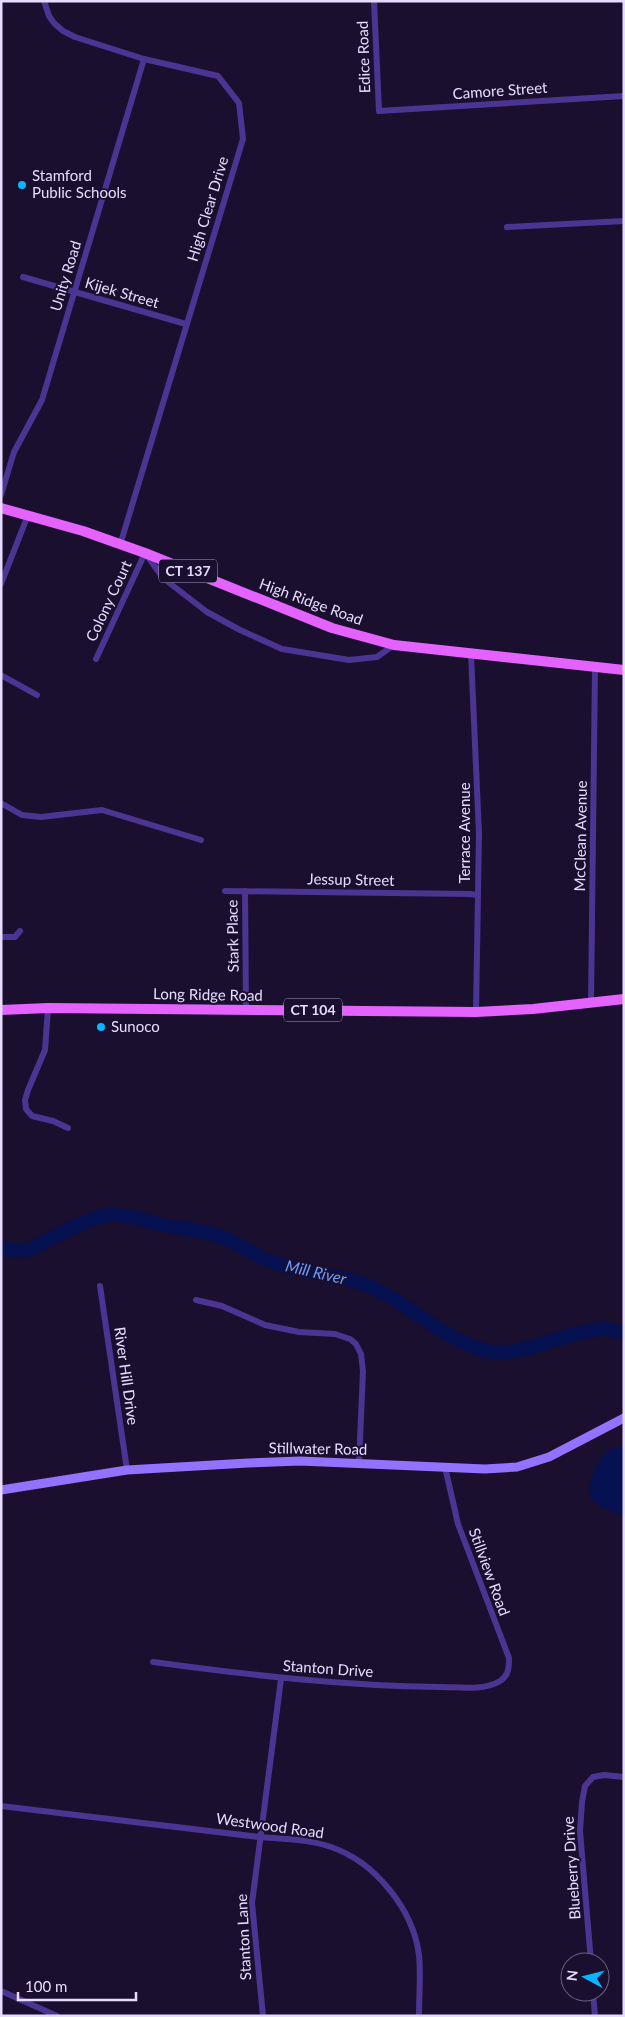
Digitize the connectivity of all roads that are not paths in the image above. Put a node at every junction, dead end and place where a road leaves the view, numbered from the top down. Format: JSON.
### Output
{"nodes":[{"id":1,"x":44,"y":1,"type":"edge"},
{"id":2,"x":374,"y":1,"type":"edge"},
{"id":3,"x":144,"y":59,"type":"junction"},
{"id":4,"x":624,"y":96,"type":"edge"},
{"id":5,"x":378,"y":111,"type":"joint"},
{"id":6,"x":624,"y":221,"type":"edge"},
{"id":7,"x":507,"y":227,"type":"dead end"},
{"id":8,"x":23,"y":277,"type":"dead end"},
{"id":9,"x":74,"y":293,"type":"junction"},
{"id":10,"x":186,"y":324,"type":"junction"},
{"id":11,"x":1,"y":495,"type":"edge"},
{"id":12,"x":1,"y":508,"type":"edge"},
{"id":13,"x":28,"y":515,"type":"junction"},
{"id":14,"x":120,"y":545,"type":"junction"},
{"id":15,"x":145,"y":553,"type":"junction"},
{"id":16,"x":1,"y":584,"type":"edge"},
{"id":17,"x":394,"y":645,"type":"junction"},
{"id":18,"x":471,"y":654,"type":"junction"},
{"id":19,"x":96,"y":658,"type":"dead end"},
{"id":20,"x":596,"y":668,"type":"junction"},
{"id":21,"x":624,"y":670,"type":"edge"},
{"id":22,"x":1,"y":675,"type":"edge"},
{"id":23,"x":38,"y":695,"type":"dead end"},
{"id":24,"x":1,"y":803,"type":"edge"},
{"id":25,"x":202,"y":840,"type":"dead end"},
{"id":26,"x":245,"y":891,"type":"junction"},
{"id":27,"x":225,"y":892,"type":"dead end"},
{"id":28,"x":478,"y":895,"type":"junction"},
{"id":29,"x":20,"y":930,"type":"dead end"},
{"id":30,"x":1,"y":937,"type":"edge"},
{"id":31,"x":624,"y":998,"type":"edge"},
{"id":32,"x":591,"y":1003,"type":"junction"},
{"id":33,"x":48,"y":1008,"type":"junction"},
{"id":34,"x":1,"y":1010,"type":"edge"},
{"id":35,"x":246,"y":1010,"type":"junction"},
{"id":36,"x":476,"y":1012,"type":"junction"},
{"id":37,"x":68,"y":1128,"type":"dead end"},
{"id":38,"x":100,"y":1286,"type":"dead end"},
{"id":39,"x":196,"y":1300,"type":"dead end"},
{"id":40,"x":624,"y":1418,"type":"edge"},
{"id":41,"x":359,"y":1463,"type":"junction"},
{"id":42,"x":445,"y":1467,"type":"junction"},
{"id":43,"x":127,"y":1470,"type":"junction"},
{"id":44,"x":1,"y":1490,"type":"edge"},
{"id":45,"x":153,"y":1662,"type":"dead end"},
{"id":46,"x":282,"y":1679,"type":"junction"},
{"id":47,"x":500,"y":1681,"type":"joint"},
{"id":48,"x":624,"y":1776,"type":"edge"},
{"id":49,"x":1,"y":1806,"type":"edge"},
{"id":50,"x":259,"y":1837,"type":"junction"},
{"id":51,"x":590,"y":1952,"type":"edge"},
{"id":52,"x":1,"y":1991,"type":"edge"},
{"id":53,"x":594,"y":2002,"type":"edge"},
{"id":54,"x":57,"y":2016,"type":"edge"},
{"id":55,"x":263,"y":2016,"type":"edge"},
{"id":56,"x":419,"y":2016,"type":"edge"},
{"id":57,"x":595,"y":2016,"type":"edge"}],
"edges":[{"from":1,"to":3,"type":"street","name":"High Clear Drive"},
{"from":2,"to":5,"type":"street","name":"Edice Road"},
{"from":3,"to":9,"type":"street","name":"Unity Road"},
{"from":3,"to":10,"type":"street","name":"High Clear Drive"},
{"from":4,"to":5,"type":"street","name":"Camore Street"},
{"from":6,"to":7,"type":"street"},
{"from":8,"to":9,"type":"street","name":"Kijek Street"},
{"from":9,"to":10,"type":"street","name":"Kijek Street"},
{"from":9,"to":11,"type":"street","name":"Unity Road"},
{"from":10,"to":14,"type":"street","name":"High Clear Drive"},
{"from":12,"to":13,"type":"main road","name":"High Ridge Road","number":"CT 137"},
{"from":13,"to":14,"type":"main road","name":"High Ridge Road","number":"CT 137"},
{"from":13,"to":16,"type":"street"},
{"from":14,"to":15,"type":"main road","name":"High Ridge Road","number":"CT 137"},
{"from":15,"to":17,"type":"main road","name":"High Ridge Road","number":"CT 137"},
{"from":15,"to":17,"type":"street"},
{"from":15,"to":19,"type":"street","name":"Colony Court"},
{"from":17,"to":18,"type":"main road","name":"High Ridge Road","number":"CT 137"},
{"from":18,"to":20,"type":"main road","name":"High Ridge Road","number":"CT 137"},
{"from":18,"to":28,"type":"street","name":"Terrace Avenue"},
{"from":20,"to":21,"type":"main road","name":"High Ridge Road","number":"CT 137"},
{"from":20,"to":32,"type":"street","name":"McClean Avenue"},
{"from":22,"to":23,"type":"street"},
{"from":24,"to":25,"type":"street"},
{"from":26,"to":27,"type":"street","name":"Jessup Street"},
{"from":26,"to":28,"type":"street","name":"Jessup Street"},
{"from":26,"to":35,"type":"street","name":"Stark Place"},
{"from":28,"to":36,"type":"street","name":"Terrace Avenue"},
{"from":29,"to":30,"type":"street"},
{"from":31,"to":32,"type":"main road","name":"Long Ridge Road","number":"CT 104"},
{"from":32,"to":36,"type":"main road","name":"Long Ridge Road","number":"CT 104"},
{"from":33,"to":34,"type":"main road","name":"Long Ridge Road","number":"CT 104"},
{"from":33,"to":35,"type":"main road","name":"Long Ridge Road","number":"CT 104"},
{"from":33,"to":37,"type":"street"},
{"from":35,"to":36,"type":"main road","name":"Long Ridge Road","number":"CT 104"},
{"from":38,"to":43,"type":"street","name":"River Hill Drive"},
{"from":39,"to":41,"type":"street"},
{"from":40,"to":42,"type":"main road","name":"Stillwater Road"},
{"from":41,"to":42,"type":"main road","name":"Stillwater Road"},
{"from":41,"to":43,"type":"main road","name":"Stillwater Road"},
{"from":42,"to":47,"type":"street","name":"Stillview Road"},
{"from":43,"to":44,"type":"main road","name":"Stillwater Road"},
{"from":45,"to":46,"type":"street","name":"Stanton Drive"},
{"from":46,"to":47,"type":"street","name":"Stanton Drive"},
{"from":46,"to":50,"type":"street","name":"Stanton Lane"},
{"from":48,"to":51,"type":"street","name":"Blueberry Drive"},
{"from":49,"to":50,"type":"street","name":"Westwood Road"},
{"from":50,"to":55,"type":"street","name":"Stanton Lane"},
{"from":50,"to":56,"type":"street","name":"Westwood Road"},
{"from":52,"to":54,"type":"street"},
{"from":53,"to":57,"type":"street"}]}
